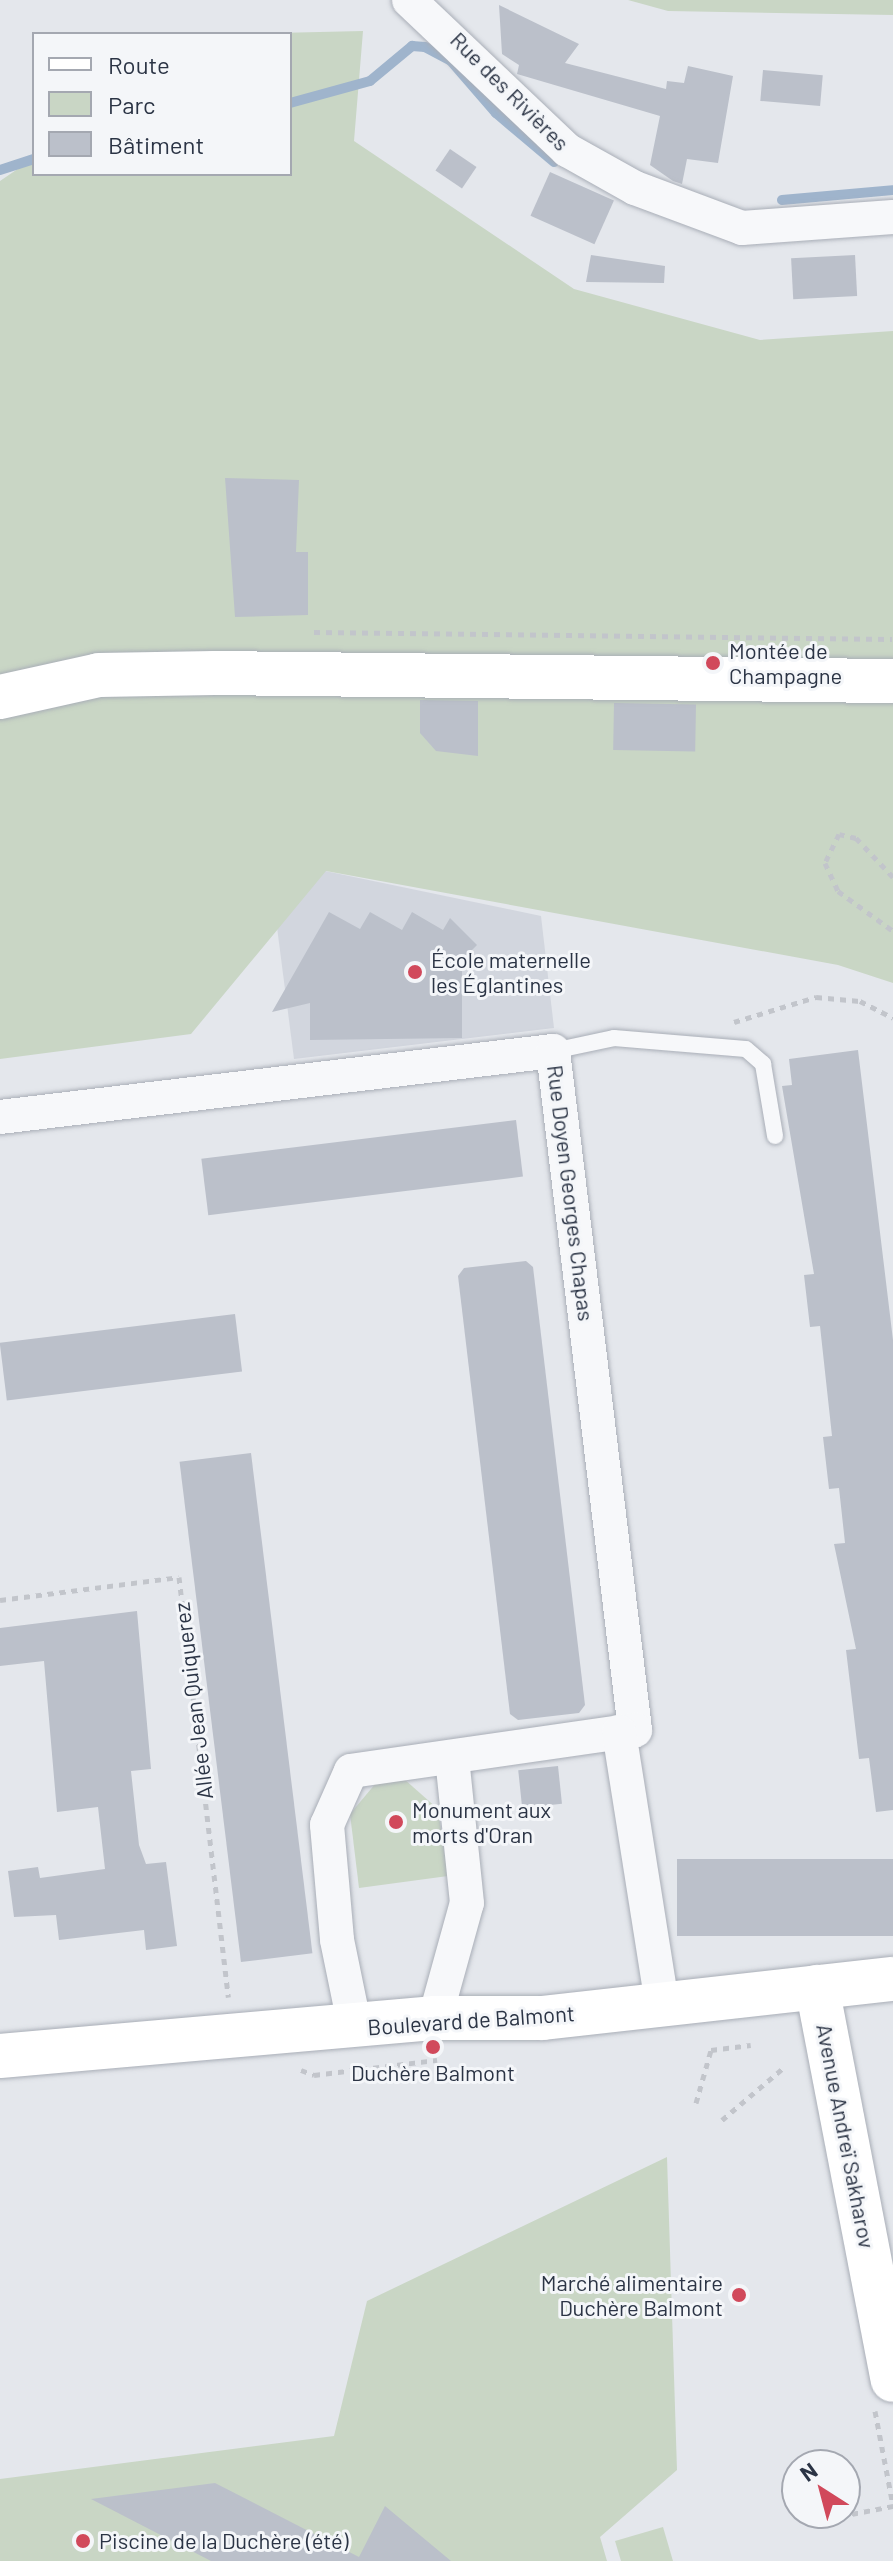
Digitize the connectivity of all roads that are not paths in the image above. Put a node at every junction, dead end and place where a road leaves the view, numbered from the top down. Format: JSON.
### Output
{"nodes":[{"id":1,"x":409,"y":0,"type":"edge"},
{"id":2,"x":893,"y":217,"type":"edge"},
{"id":3,"x":893,"y":681,"type":"edge"},
{"id":4,"x":0,"y":697,"type":"edge"},
{"id":5,"x":553,"y":1051,"type":"junction"},
{"id":6,"x":0,"y":1117,"type":"edge"},
{"id":7,"x":775,"y":1136,"type":"dead end"},
{"id":8,"x":619,"y":1732,"type":"junction"},
{"id":9,"x":452,"y":1758,"type":"junction"},
{"id":10,"x":893,"y":1979,"type":"edge"},
{"id":11,"x":817,"y":1987,"type":"junction"},
{"id":12,"x":662,"y":2003,"type":"junction"},
{"id":13,"x":435,"y":2018,"type":"junction"},
{"id":14,"x":355,"y":2028,"type":"junction"},
{"id":15,"x":0,"y":2056,"type":"edge"},
{"id":16,"x":889,"y":2335,"type":"edge"},
{"id":17,"x":893,"y":2380,"type":"edge"}],
"edges":[{"from":1,"to":2,"type":"street","name":"Rue des Rivières"},
{"from":3,"to":4,"type":"street"},
{"from":5,"to":6,"type":"street","name":"Rue Doyen Georges Chapas"},
{"from":5,"to":7,"type":"lane"},
{"from":5,"to":8,"type":"street","name":"Rue Doyen Georges Chapas"},
{"from":8,"to":9,"type":"street"},
{"from":8,"to":12,"type":"street"},
{"from":9,"to":13,"type":"street"},
{"from":9,"to":14,"type":"street"},
{"from":10,"to":11,"type":"street","name":"Boulevard de Balmont"},
{"from":11,"to":12,"type":"street","name":"Boulevard de Balmont"},
{"from":11,"to":16,"type":"street","name":"Avenue Andreï Sakharov"},
{"from":12,"to":13,"type":"street","name":"Boulevard de Balmont"},
{"from":13,"to":14,"type":"street","name":"Boulevard de Balmont"},
{"from":14,"to":15,"type":"street","name":"Boulevard de Balmont"},
{"from":16,"to":17,"type":"street","name":"Avenue Andreï Sakharov"}]}
